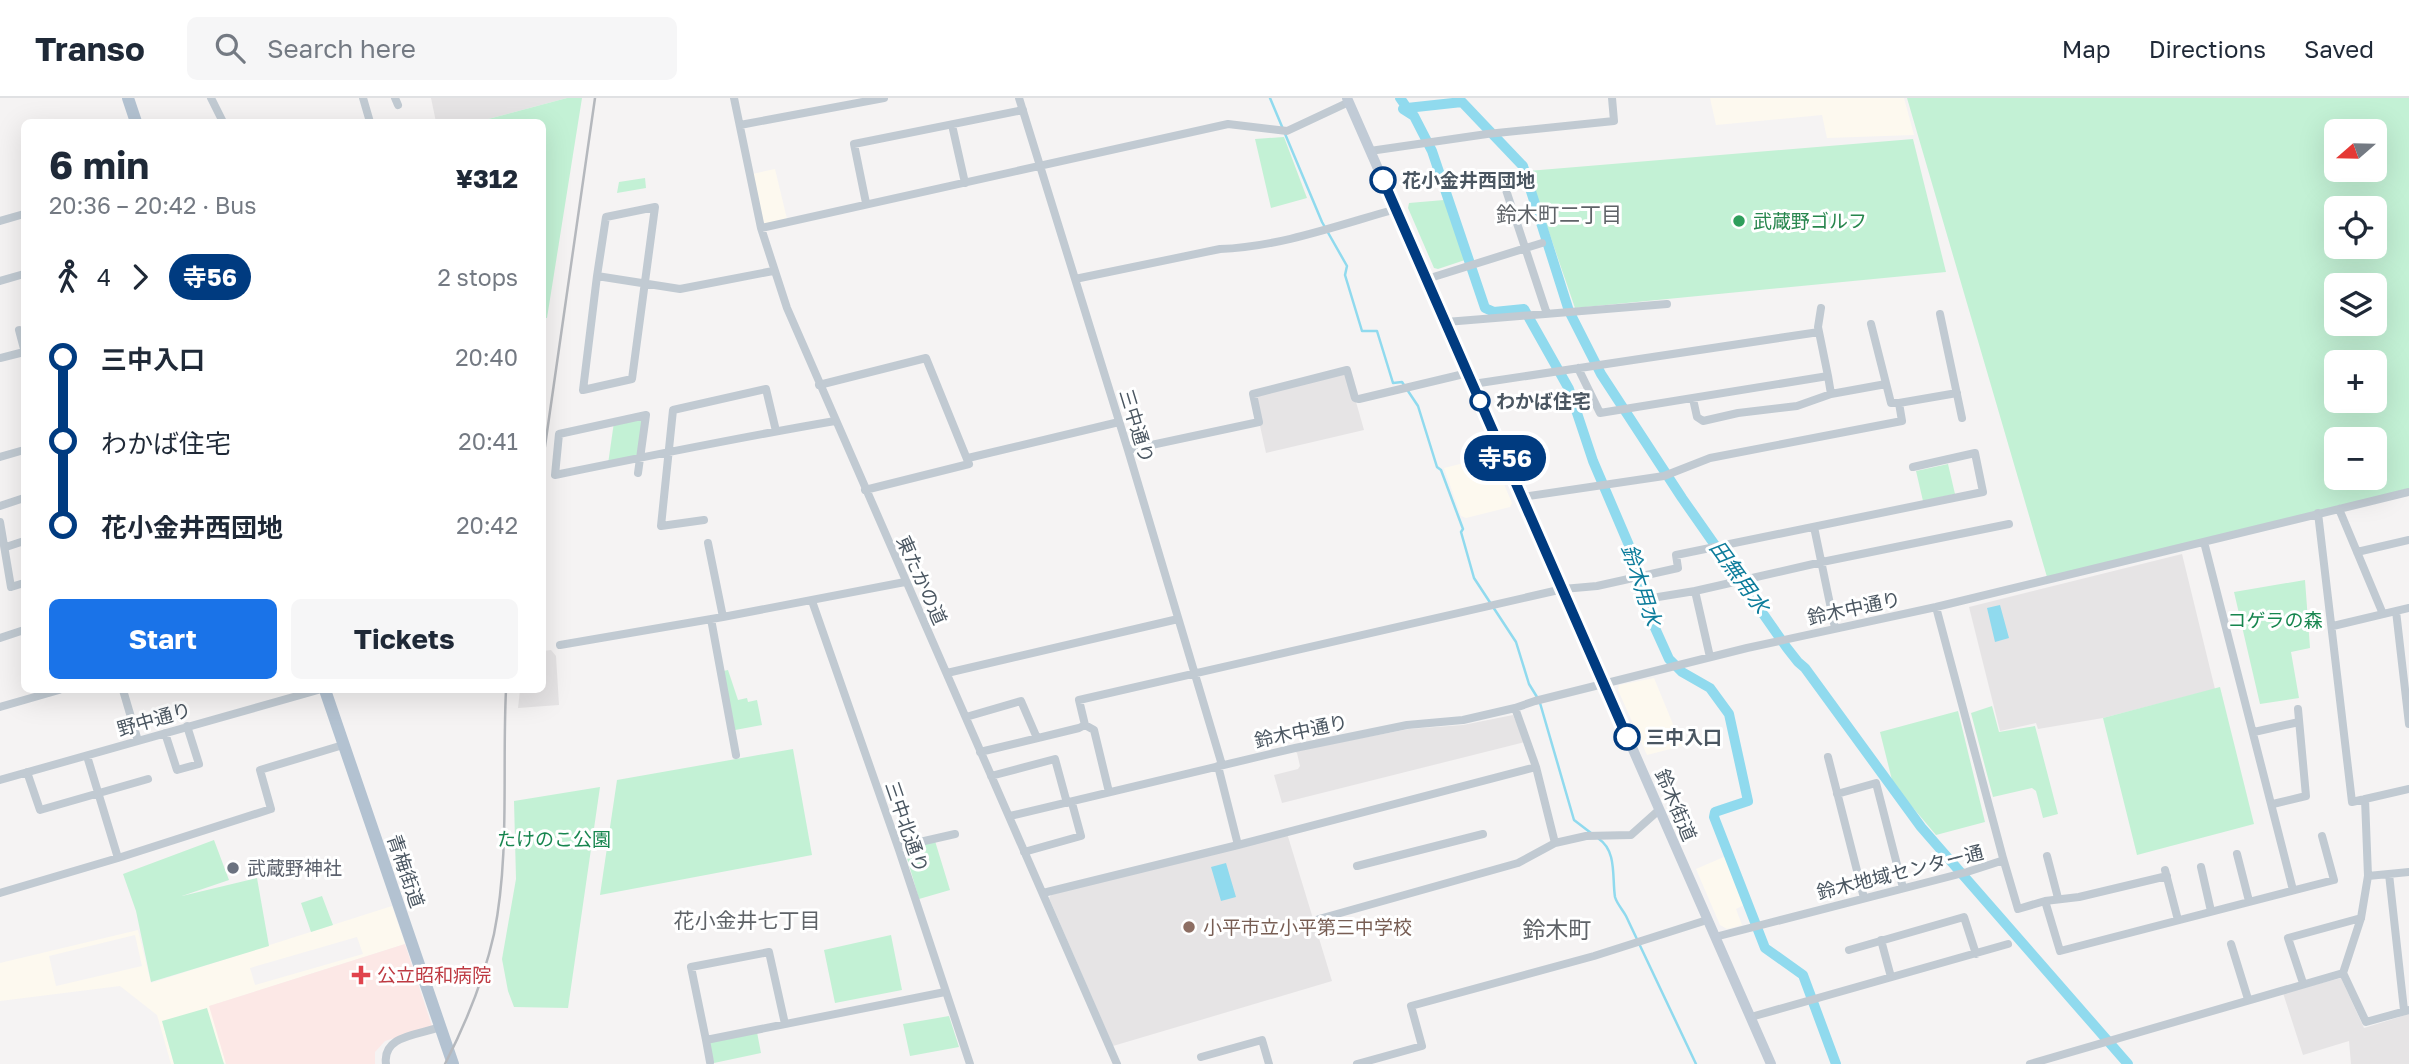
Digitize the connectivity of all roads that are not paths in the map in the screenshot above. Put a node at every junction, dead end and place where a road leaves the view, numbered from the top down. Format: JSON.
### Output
{"nodes":[{"id":1,"x":128,"y":98,"type":"edge"},
{"id":2,"x":211,"y":98,"type":"edge"},
{"id":3,"x":363,"y":98,"type":"edge"},
{"id":4,"x":734,"y":98,"type":"edge"},
{"id":5,"x":884,"y":98,"type":"edge"},
{"id":6,"x":1019,"y":98,"type":"edge"},
{"id":7,"x":1612,"y":98,"type":"edge"},
{"id":8,"x":1348,"y":100,"type":"edge"},
{"id":9,"x":1023,"y":110,"type":"junction"},
{"id":10,"x":135,"y":119,"type":"edge"},
{"id":11,"x":222,"y":119,"type":"edge"},
{"id":12,"x":369,"y":119,"type":"edge"},
{"id":13,"x":740,"y":125,"type":"junction"},
{"id":14,"x":952,"y":125,"type":"junction"},
{"id":15,"x":1370,"y":150,"type":"junction"},
{"id":16,"x":1040,"y":166,"type":"junction"},
{"id":17,"x":965,"y":183,"type":"junction"},
{"id":18,"x":1506,"y":190,"type":"dead end"},
{"id":19,"x":866,"y":203,"type":"junction"},
{"id":20,"x":1396,"y":209,"type":"junction"},
{"id":21,"x":21,"y":215,"type":"edge"},
{"id":22,"x":0,"y":221,"type":"edge"},
{"id":23,"x":761,"y":228,"type":"junction"},
{"id":24,"x":1542,"y":243,"type":"dead end"},
{"id":25,"x":1526,"y":248,"type":"junction"},
{"id":26,"x":773,"y":271,"type":"junction"},
{"id":27,"x":21,"y":275,"type":"edge"},
{"id":28,"x":597,"y":276,"type":"junction"},
{"id":29,"x":1075,"y":279,"type":"junction"},
{"id":30,"x":1427,"y":279,"type":"junction"},
{"id":31,"x":0,"y":281,"type":"edge"},
{"id":32,"x":647,"y":283,"type":"junction"},
{"id":33,"x":1667,"y":304,"type":"dead end"},
{"id":34,"x":1821,"y":308,"type":"dead end"},
{"id":35,"x":1547,"y":314,"type":"junction"},
{"id":36,"x":1940,"y":314,"type":"dead end"},
{"id":37,"x":1446,"y":322,"type":"junction"},
{"id":38,"x":1871,"y":324,"type":"dead end"},
{"id":39,"x":19,"y":330,"type":"dead end"},
{"id":40,"x":1819,"y":332,"type":"junction"},
{"id":41,"x":21,"y":338,"type":"edge"},
{"id":42,"x":21,"y":352,"type":"edge"},
{"id":43,"x":0,"y":358,"type":"edge"},
{"id":44,"x":1578,"y":368,"type":"junction"},
{"id":45,"x":1828,"y":376,"type":"junction"},
{"id":46,"x":1470,"y":379,"type":"junction"},
{"id":47,"x":1886,"y":384,"type":"junction"},
{"id":48,"x":819,"y":385,"type":"junction"},
{"id":49,"x":1956,"y":393,"type":"junction"},
{"id":50,"x":1831,"y":394,"type":"junction"},
{"id":51,"x":1693,"y":400,"type":"junction"},
{"id":52,"x":1899,"y":403,"type":"junction"},
{"id":53,"x":1962,"y":418,"type":"dead end"},
{"id":54,"x":835,"y":421,"type":"junction"},
{"id":55,"x":1119,"y":422,"type":"junction"},
{"id":56,"x":776,"y":431,"type":"junction"},
{"id":57,"x":1129,"y":450,"type":"junction"},
{"id":58,"x":21,"y":451,"type":"edge"},
{"id":59,"x":670,"y":452,"type":"junction"},
{"id":60,"x":0,"y":457,"type":"edge"},
{"id":61,"x":640,"y":458,"type":"junction"},
{"id":62,"x":968,"y":458,"type":"junction"},
{"id":63,"x":1913,"y":467,"type":"dead end"},
{"id":64,"x":638,"y":473,"type":"dead end"},
{"id":65,"x":865,"y":490,"type":"junction"},
{"id":66,"x":2409,"y":492,"type":"edge"},
{"id":67,"x":1522,"y":497,"type":"junction"},
{"id":68,"x":21,"y":499,"type":"edge"},
{"id":69,"x":0,"y":506,"type":"edge"},
{"id":70,"x":2339,"y":509,"type":"junction"},
{"id":71,"x":2318,"y":513,"type":"junction"},
{"id":72,"x":704,"y":520,"type":"dead end"},
{"id":73,"x":0,"y":522,"type":"edge"},
{"id":74,"x":2009,"y":524,"type":"dead end"},
{"id":75,"x":1814,"y":527,"type":"junction"},
{"id":76,"x":2409,"y":540,"type":"edge"},
{"id":77,"x":21,"y":542,"type":"edge"},
{"id":78,"x":2204,"y":542,"type":"junction"},
{"id":79,"x":708,"y":543,"type":"dead end"},
{"id":80,"x":6,"y":547,"type":"junction"},
{"id":81,"x":2357,"y":552,"type":"junction"},
{"id":82,"x":1822,"y":562,"type":"junction"},
{"id":83,"x":905,"y":582,"type":"junction"},
{"id":84,"x":21,"y":584,"type":"edge"},
{"id":85,"x":1563,"y":589,"type":"junction"},
{"id":86,"x":1695,"y":591,"type":"junction"},
{"id":87,"x":1658,"y":597,"type":"dead end"},
{"id":88,"x":812,"y":601,"type":"junction"},
{"id":89,"x":1936,"y":607,"type":"junction"},
{"id":90,"x":2409,"y":608,"type":"edge"},
{"id":91,"x":2396,"y":611,"type":"junction"},
{"id":92,"x":2383,"y":614,"type":"junction"},
{"id":93,"x":723,"y":617,"type":"junction"},
{"id":94,"x":711,"y":619,"type":"junction"},
{"id":95,"x":1178,"y":619,"type":"junction"},
{"id":96,"x":2333,"y":626,"type":"junction"},
{"id":97,"x":1835,"y":628,"type":"junction"},
{"id":98,"x":21,"y":632,"type":"edge"},
{"id":99,"x":0,"y":638,"type":"edge"},
{"id":100,"x":560,"y":645,"type":"dead end"},
{"id":101,"x":1710,"y":657,"type":"junction"},
{"id":102,"x":947,"y":673,"type":"junction"},
{"id":103,"x":1195,"y":674,"type":"junction"},
{"id":104,"x":1604,"y":683,"type":"junction"},
{"id":105,"x":34,"y":693,"type":"edge"},
{"id":106,"x":124,"y":693,"type":"edge"},
{"id":107,"x":307,"y":693,"type":"edge"},
{"id":108,"x":326,"y":693,"type":"edge"},
{"id":109,"x":0,"y":706,"type":"edge"},
{"id":110,"x":1515,"y":708,"type":"junction"},
{"id":111,"x":2298,"y":709,"type":"dead end"},
{"id":112,"x":966,"y":717,"type":"junction"},
{"id":113,"x":2299,"y":722,"type":"junction"},
{"id":114,"x":2409,"y":724,"type":"edge"},
{"id":115,"x":1085,"y":725,"type":"junction"},
{"id":116,"x":187,"y":726,"type":"junction"},
{"id":117,"x":2254,"y":732,"type":"junction"},
{"id":118,"x":165,"y":733,"type":"junction"},
{"id":119,"x":1037,"y":738,"type":"junction"},
{"id":120,"x":138,"y":741,"type":"junction"},
{"id":121,"x":344,"y":745,"type":"junction"},
{"id":122,"x":980,"y":752,"type":"junction"},
{"id":123,"x":736,"y":755,"type":"dead end"},
{"id":124,"x":87,"y":756,"type":"junction"},
{"id":125,"x":1828,"y":757,"type":"dead end"},
{"id":126,"x":1220,"y":765,"type":"junction"},
{"id":127,"x":1536,"y":767,"type":"junction"},
{"id":128,"x":27,"y":772,"type":"junction"},
{"id":129,"x":991,"y":776,"type":"junction"},
{"id":130,"x":148,"y":779,"type":"dead end"},
{"id":131,"x":0,"y":780,"type":"edge"},
{"id":132,"x":2409,"y":789,"type":"edge"},
{"id":133,"x":1109,"y":792,"type":"junction"},
{"id":134,"x":98,"y":794,"type":"junction"},
{"id":135,"x":1837,"y":794,"type":"junction"},
{"id":136,"x":2365,"y":799,"type":"junction"},
{"id":137,"x":1069,"y":803,"type":"junction"},
{"id":138,"x":2273,"y":804,"type":"junction"},
{"id":139,"x":1660,"y":810,"type":"junction"},
{"id":140,"x":1010,"y":816,"type":"junction"},
{"id":141,"x":955,"y":834,"type":"dead end"},
{"id":142,"x":1483,"y":834,"type":"dead end"},
{"id":143,"x":2322,"y":836,"type":"dead end"},
{"id":144,"x":1555,"y":843,"type":"junction"},
{"id":145,"x":1238,"y":845,"type":"junction"},
{"id":146,"x":898,"y":847,"type":"junction"},
{"id":147,"x":1024,"y":852,"type":"junction"},
{"id":148,"x":2237,"y":855,"type":"dead end"},
{"id":149,"x":2047,"y":856,"type":"dead end"},
{"id":150,"x":118,"y":858,"type":"junction"},
{"id":151,"x":2003,"y":858,"type":"junction"},
{"id":152,"x":1357,"y":866,"type":"dead end"},
{"id":153,"x":2201,"y":867,"type":"dead end"},
{"id":154,"x":2409,"y":872,"type":"edge"},
{"id":155,"x":2389,"y":874,"type":"junction"},
{"id":156,"x":2368,"y":876,"type":"junction"},
{"id":157,"x":1903,"y":888,"type":"junction"},
{"id":158,"x":2293,"y":890,"type":"junction"},
{"id":159,"x":0,"y":892,"type":"edge"},
{"id":160,"x":1043,"y":893,"type":"junction"},
{"id":161,"x":1864,"y":898,"type":"junction"},
{"id":162,"x":2058,"y":898,"type":"junction"},
{"id":163,"x":2045,"y":901,"type":"junction"},
{"id":164,"x":2249,"y":901,"type":"junction"},
{"id":165,"x":2211,"y":911,"type":"junction"},
{"id":166,"x":2361,"y":918,"type":"junction"},
{"id":167,"x":1319,"y":919,"type":"dead end"},
{"id":168,"x":1707,"y":920,"type":"junction"},
{"id":169,"x":2178,"y":920,"type":"junction"},
{"id":170,"x":1715,"y":937,"type":"junction"},
{"id":171,"x":1881,"y":940,"type":"junction"},
{"id":172,"x":2008,"y":944,"type":"dead end"},
{"id":173,"x":2231,"y":944,"type":"dead end"},
{"id":174,"x":1849,"y":950,"type":"dead end"},
{"id":175,"x":1976,"y":954,"type":"junction"},
{"id":176,"x":2343,"y":973,"type":"junction"},
{"id":177,"x":1891,"y":977,"type":"junction"},
{"id":178,"x":2303,"y":983,"type":"junction"},
{"id":179,"x":945,"y":992,"type":"junction"},
{"id":180,"x":2248,"y":999,"type":"junction"},
{"id":181,"x":2407,"y":1010,"type":"edge"},
{"id":182,"x":1751,"y":1017,"type":"junction"},
{"id":183,"x":785,"y":1024,"type":"junction"},
{"id":184,"x":439,"y":1027,"type":"junction"},
{"id":185,"x":706,"y":1040,"type":"junction"},
{"id":186,"x":1201,"y":1056,"type":"dead end"},
{"id":187,"x":710,"y":1062,"type":"dead end"},
{"id":188,"x":386,"y":1064,"type":"edge"},
{"id":189,"x":453,"y":1064,"type":"edge"},
{"id":190,"x":970,"y":1064,"type":"edge"},
{"id":191,"x":1117,"y":1064,"type":"edge"},
{"id":192,"x":1269,"y":1064,"type":"edge"},
{"id":193,"x":1357,"y":1064,"type":"edge"},
{"id":194,"x":1771,"y":1064,"type":"edge"},
{"id":195,"x":2029,"y":1064,"type":"edge"}],
"edges":[{"from":1,"to":10,"type":"main road"},
{"from":2,"to":11,"type":"street"},
{"from":3,"to":12,"type":"street"},
{"from":4,"to":13,"type":"street","name":"東たかの道"},
{"from":5,"to":13,"type":"street"},
{"from":6,"to":9,"type":"street","name":"三中通り"},
{"from":7,"to":15,"type":"street"},
{"from":8,"to":15,"type":"main road","name":"鈴木街道"},
{"from":8,"to":16,"type":"street"},
{"from":9,"to":14,"type":"street"},
{"from":9,"to":16,"type":"street","name":"三中通り"},
{"from":13,"to":23,"type":"street","name":"東たかの道"},
{"from":14,"to":17,"type":"street"},
{"from":14,"to":19,"type":"street"},
{"from":15,"to":20,"type":"main road","name":"鈴木街道"},
{"from":16,"to":17,"type":"street"},
{"from":16,"to":29,"type":"street","name":"三中通り"},
{"from":17,"to":19,"type":"street"},
{"from":18,"to":25,"type":"street"},
{"from":19,"to":23,"type":"street"},
{"from":20,"to":29,"type":"street"},
{"from":20,"to":30,"type":"main road","name":"鈴木街道"},
{"from":21,"to":22,"type":"street"},
{"from":23,"to":26,"type":"street","name":"東たかの道"},
{"from":24,"to":25,"type":"street"},
{"from":25,"to":30,"type":"street"},
{"from":25,"to":35,"type":"street"},
{"from":26,"to":32,"type":"street"},
{"from":26,"to":48,"type":"street","name":"東たかの道"},
{"from":27,"to":31,"type":"street"},
{"from":28,"to":32,"type":"street"},
{"from":28,"to":32,"type":"street"},
{"from":28,"to":32,"type":"street"},
{"from":29,"to":55,"type":"street","name":"三中通り"},
{"from":30,"to":37,"type":"main road","name":"鈴木街道"},
{"from":33,"to":35,"type":"street"},
{"from":34,"to":40,"type":"street"},
{"from":35,"to":37,"type":"street"},
{"from":36,"to":49,"type":"street"},
{"from":37,"to":46,"type":"main road","name":"鈴木街道"},
{"from":38,"to":47,"type":"street"},
{"from":39,"to":41,"type":"street"},
{"from":40,"to":44,"type":"street"},
{"from":40,"to":45,"type":"street"},
{"from":42,"to":43,"type":"street"},
{"from":44,"to":46,"type":"street"},
{"from":44,"to":51,"type":"street"},
{"from":45,"to":50,"type":"street"},
{"from":45,"to":51,"type":"street"},
{"from":46,"to":57,"type":"street"},
{"from":46,"to":67,"type":"main road","name":"鈴木街道"},
{"from":47,"to":50,"type":"street"},
{"from":47,"to":52,"type":"street"},
{"from":48,"to":54,"type":"street","name":"東たかの道"},
{"from":48,"to":62,"type":"street"},
{"from":49,"to":52,"type":"street"},
{"from":49,"to":53,"type":"street"},
{"from":50,"to":51,"type":"street"},
{"from":52,"to":67,"type":"street"},
{"from":54,"to":56,"type":"street"},
{"from":54,"to":65,"type":"street","name":"東たかの道"},
{"from":55,"to":57,"type":"street","name":"三中通り"},
{"from":55,"to":62,"type":"street"},
{"from":56,"to":59,"type":"street"},
{"from":56,"to":59,"type":"street"},
{"from":57,"to":95,"type":"street","name":"三中通り"},
{"from":58,"to":60,"type":"street"},
{"from":59,"to":61,"type":"street"},
{"from":59,"to":72,"type":"street"},
{"from":61,"to":61,"type":"street"},
{"from":61,"to":64,"type":"street"},
{"from":62,"to":65,"type":"street"},
{"from":63,"to":75,"type":"street"},
{"from":65,"to":83,"type":"street","name":"東たかの道"},
{"from":66,"to":70,"type":"street","name":"鈴木中通り"},
{"from":67,"to":85,"type":"main road","name":"鈴木街道"},
{"from":68,"to":69,"type":"street"},
{"from":70,"to":71,"type":"street","name":"鈴木中通り"},
{"from":70,"to":81,"type":"street"},
{"from":71,"to":78,"type":"street","name":"鈴木中通り"},
{"from":71,"to":96,"type":"street"},
{"from":73,"to":80,"type":"street"},
{"from":74,"to":82,"type":"street"},
{"from":75,"to":82,"type":"street"},
{"from":75,"to":85,"type":"street"},
{"from":76,"to":81,"type":"street"},
{"from":77,"to":80,"type":"street"},
{"from":78,"to":89,"type":"street","name":"鈴木中通り"},
{"from":78,"to":117,"type":"street"},
{"from":79,"to":93,"type":"street"},
{"from":80,"to":84,"type":"street"},
{"from":81,"to":92,"type":"street"},
{"from":82,"to":86,"type":"street"},
{"from":82,"to":97,"type":"street"},
{"from":83,"to":88,"type":"street"},
{"from":83,"to":102,"type":"street","name":"東たかの道"},
{"from":85,"to":103,"type":"street"},
{"from":85,"to":104,"type":"main road","name":"鈴木街道"},
{"from":86,"to":87,"type":"street"},
{"from":86,"to":101,"type":"street"},
{"from":88,"to":93,"type":"street"},
{"from":88,"to":146,"type":"street","name":"三中北通り"},
{"from":89,"to":97,"type":"street","name":"鈴木中通り"},
{"from":89,"to":151,"type":"street","name":"鈴木地域センター通"},
{"from":90,"to":91,"type":"street"},
{"from":91,"to":92,"type":"street"},
{"from":91,"to":114,"type":"street"},
{"from":92,"to":96,"type":"street"},
{"from":93,"to":94,"type":"street"},
{"from":94,"to":100,"type":"street"},
{"from":94,"to":123,"type":"street"},
{"from":95,"to":102,"type":"street"},
{"from":95,"to":103,"type":"street","name":"三中通り"},
{"from":96,"to":136,"type":"street"},
{"from":97,"to":101,"type":"street","name":"鈴木中通り"},
{"from":98,"to":99,"type":"street"},
{"from":101,"to":104,"type":"street","name":"鈴木中通り"},
{"from":102,"to":112,"type":"street","name":"東たかの道"},
{"from":103,"to":115,"type":"street"},
{"from":103,"to":126,"type":"street","name":"三中通り"},
{"from":104,"to":110,"type":"street","name":"鈴木中通り"},
{"from":104,"to":139,"type":"main road","name":"鈴木街道"},
{"from":105,"to":109,"type":"street"},
{"from":106,"to":120,"type":"street"},
{"from":107,"to":116,"type":"street","name":"野中通り"},
{"from":108,"to":121,"type":"main road","name":"青梅街道"},
{"from":110,"to":126,"type":"street","name":"鈴木中通り"},
{"from":110,"to":127,"type":"street"},
{"from":111,"to":113,"type":"street"},
{"from":112,"to":119,"type":"street"},
{"from":112,"to":122,"type":"street","name":"東たかの道"},
{"from":113,"to":117,"type":"street"},
{"from":113,"to":138,"type":"street"},
{"from":115,"to":119,"type":"street"},
{"from":115,"to":133,"type":"street"},
{"from":116,"to":118,"type":"street","name":"野中通り"},
{"from":116,"to":118,"type":"street"},
{"from":117,"to":138,"type":"street"},
{"from":118,"to":120,"type":"street","name":"野中通り"},
{"from":119,"to":122,"type":"street"},
{"from":120,"to":124,"type":"street","name":"野中通り"},
{"from":121,"to":150,"type":"street"},
{"from":121,"to":184,"type":"main road","name":"青梅街道"},
{"from":122,"to":129,"type":"street","name":"東たかの道"},
{"from":124,"to":128,"type":"street","name":"野中通り"},
{"from":124,"to":134,"type":"street"},
{"from":125,"to":135,"type":"street"},
{"from":126,"to":133,"type":"street","name":"鈴木中通り"},
{"from":126,"to":145,"type":"street","name":"三中通り"},
{"from":127,"to":144,"type":"street"},
{"from":127,"to":145,"type":"street"},
{"from":128,"to":131,"type":"street","name":"野中通り"},
{"from":128,"to":134,"type":"street"},
{"from":129,"to":137,"type":"street"},
{"from":129,"to":140,"type":"street","name":"東たかの道"},
{"from":130,"to":134,"type":"street"},
{"from":132,"to":136,"type":"street"},
{"from":133,"to":137,"type":"street","name":"鈴木中通り"},
{"from":134,"to":150,"type":"street"},
{"from":135,"to":157,"type":"street"},
{"from":135,"to":161,"type":"street"},
{"from":136,"to":156,"type":"street"},
{"from":137,"to":140,"type":"street","name":"鈴木中通り"},
{"from":137,"to":147,"type":"street"},
{"from":138,"to":158,"type":"street"},
{"from":139,"to":144,"type":"street"},
{"from":139,"to":168,"type":"main road","name":"鈴木街道"},
{"from":140,"to":147,"type":"street","name":"東たかの道"},
{"from":141,"to":146,"type":"street"},
{"from":142,"to":152,"type":"street"},
{"from":143,"to":158,"type":"street"},
{"from":144,"to":167,"type":"street"},
{"from":145,"to":160,"type":"street"},
{"from":146,"to":179,"type":"street","name":"三中北通り"},
{"from":147,"to":160,"type":"street","name":"東たかの道"},
{"from":148,"to":164,"type":"street"},
{"from":149,"to":162,"type":"street"},
{"from":150,"to":159,"type":"street"},
{"from":151,"to":157,"type":"street","name":"鈴木地域センター通"},
{"from":151,"to":163,"type":"street"},
{"from":153,"to":165,"type":"street"},
{"from":154,"to":155,"type":"street"},
{"from":155,"to":156,"type":"street"},
{"from":155,"to":181,"type":"street"},
{"from":156,"to":166,"type":"street"},
{"from":157,"to":161,"type":"street","name":"鈴木地域センター通"},
{"from":158,"to":164,"type":"street"},
{"from":160,"to":191,"type":"street","name":"東たかの道"},
{"from":161,"to":170,"type":"street","name":"鈴木地域センター通"},
{"from":162,"to":163,"type":"street"},
{"from":162,"to":169,"type":"street"},
{"from":163,"to":169,"type":"street"},
{"from":164,"to":165,"type":"street"},
{"from":165,"to":169,"type":"street"},
{"from":166,"to":176,"type":"street"},
{"from":166,"to":178,"type":"street"},
{"from":168,"to":170,"type":"main road","name":"鈴木街道"},
{"from":168,"to":193,"type":"street"},
{"from":170,"to":182,"type":"main road","name":"鈴木街道"},
{"from":171,"to":174,"type":"street"},
{"from":171,"to":175,"type":"street"},
{"from":171,"to":177,"type":"street"},
{"from":172,"to":175,"type":"street"},
{"from":173,"to":180,"type":"street"},
{"from":175,"to":177,"type":"street"},
{"from":176,"to":178,"type":"street"},
{"from":176,"to":181,"type":"street"},
{"from":177,"to":182,"type":"street"},
{"from":178,"to":180,"type":"street"},
{"from":179,"to":183,"type":"street"},
{"from":179,"to":190,"type":"street","name":"三中北通り"},
{"from":180,"to":195,"type":"street"},
{"from":182,"to":194,"type":"main road","name":"鈴木街道"},
{"from":183,"to":185,"type":"street"},
{"from":183,"to":185,"type":"street"},
{"from":184,"to":188,"type":"street"},
{"from":184,"to":189,"type":"main road","name":"青梅街道"},
{"from":185,"to":187,"type":"street"},
{"from":186,"to":192,"type":"street"}]}
